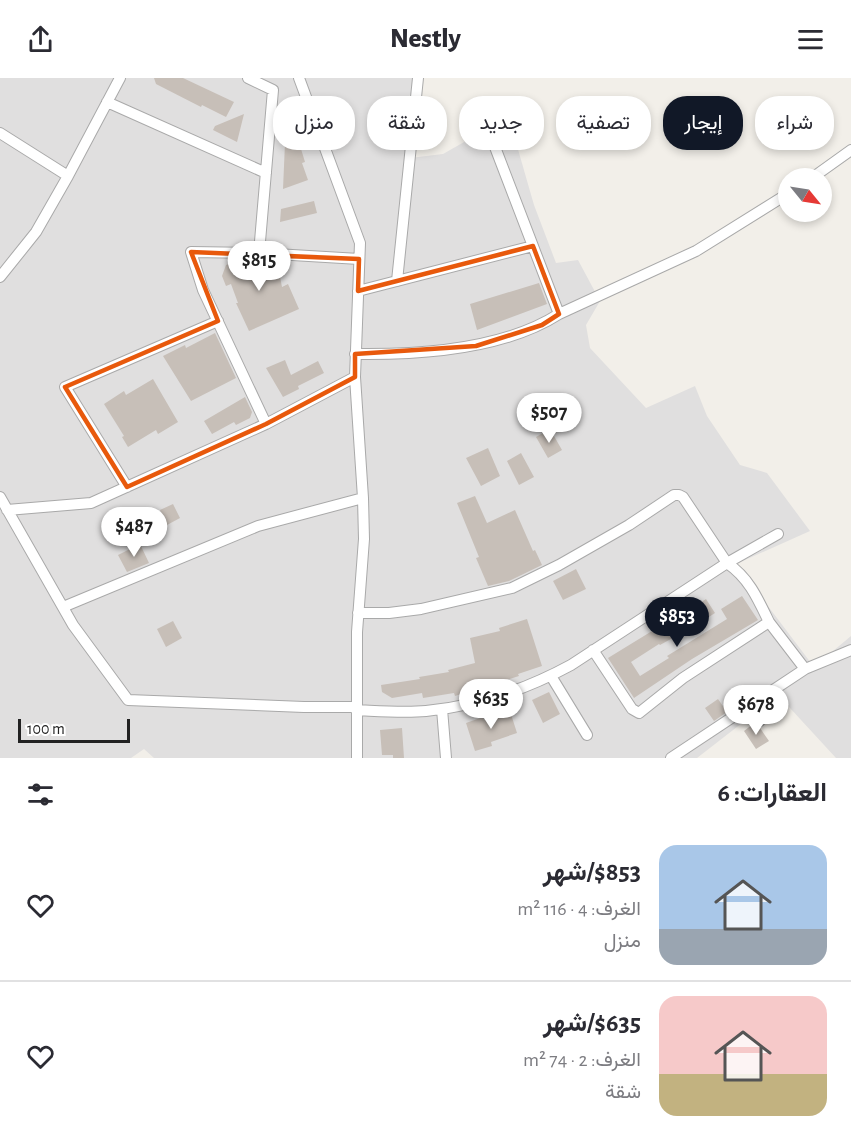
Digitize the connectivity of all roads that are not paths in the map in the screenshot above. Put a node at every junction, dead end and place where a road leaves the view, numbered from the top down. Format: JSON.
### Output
{"nodes":[{"id":1,"x":120,"y":78,"type":"edge"},
{"id":2,"x":248,"y":78,"type":"edge"},
{"id":3,"x":300,"y":78,"type":"edge"},
{"id":4,"x":418,"y":78,"type":"edge"},
{"id":5,"x":107,"y":102,"type":"junction"},
{"id":6,"x":0,"y":133,"type":"edge"},
{"id":7,"x":496,"y":150,"type":"edge"},
{"id":8,"x":851,"y":150,"type":"edge"},
{"id":9,"x":826,"y":168,"type":"edge"},
{"id":10,"x":266,"y":173,"type":"junction"},
{"id":11,"x":68,"y":176,"type":"junction"},
{"id":12,"x":778,"y":200,"type":"edge"},
{"id":13,"x":533,"y":246,"type":"junction"},
{"id":14,"x":259,"y":253,"type":"junction"},
{"id":15,"x":359,"y":259,"type":"junction"},
{"id":16,"x":0,"y":277,"type":"edge"},
{"id":17,"x":396,"y":281,"type":"junction"},
{"id":18,"x":358,"y":291,"type":"junction"},
{"id":19,"x":559,"y":314,"type":"junction"},
{"id":20,"x":218,"y":321,"type":"junction"},
{"id":21,"x":355,"y":354,"type":"junction"},
{"id":22,"x":355,"y":377,"type":"junction"},
{"id":23,"x":266,"y":424,"type":"junction"},
{"id":24,"x":127,"y":487,"type":"junction"},
{"id":25,"x":0,"y":497,"type":"edge"},
{"id":26,"x":363,"y":498,"type":"junction"},
{"id":27,"x":7,"y":510,"type":"junction"},
{"id":28,"x":778,"y":534,"type":"dead end"},
{"id":29,"x":727,"y":563,"type":"junction"},
{"id":30,"x":63,"y":607,"type":"junction"},
{"id":31,"x":358,"y":613,"type":"junction"},
{"id":32,"x":769,"y":622,"type":"junction"},
{"id":33,"x":593,"y":650,"type":"junction"},
{"id":34,"x":851,"y":650,"type":"edge"},
{"id":35,"x":805,"y":669,"type":"junction"},
{"id":36,"x":551,"y":675,"type":"junction"},
{"id":37,"x":750,"y":705,"type":"junction"},
{"id":38,"x":356,"y":709,"type":"junction"},
{"id":39,"x":442,"y":709,"type":"junction"},
{"id":40,"x":760,"y":721,"type":"dead end"},
{"id":41,"x":587,"y":735,"type":"dead end"},
{"id":42,"x":357,"y":758,"type":"edge"},
{"id":43,"x":446,"y":758,"type":"edge"},
{"id":44,"x":671,"y":758,"type":"edge"}],
"edges":[{"from":1,"to":5,"type":"street"},
{"from":2,"to":10,"type":"street"},
{"from":3,"to":15,"type":"street"},
{"from":4,"to":17,"type":"street"},
{"from":5,"to":10,"type":"street"},
{"from":5,"to":11,"type":"street"},
{"from":6,"to":11,"type":"street"},
{"from":7,"to":13,"type":"street"},
{"from":8,"to":9,"type":"street"},
{"from":10,"to":14,"type":"street"},
{"from":11,"to":16,"type":"street"},
{"from":12,"to":19,"type":"street"},
{"from":13,"to":17,"type":"street"},
{"from":13,"to":19,"type":"street"},
{"from":14,"to":15,"type":"street"},
{"from":14,"to":20,"type":"street"},
{"from":15,"to":18,"type":"street"},
{"from":17,"to":18,"type":"street"},
{"from":18,"to":21,"type":"street"},
{"from":19,"to":21,"type":"street"},
{"from":20,"to":23,"type":"street"},
{"from":20,"to":24,"type":"street"},
{"from":21,"to":22,"type":"street"},
{"from":22,"to":23,"type":"street"},
{"from":22,"to":26,"type":"street"},
{"from":23,"to":24,"type":"street"},
{"from":24,"to":27,"type":"street"},
{"from":25,"to":27,"type":"street"},
{"from":26,"to":30,"type":"street"},
{"from":26,"to":31,"type":"street"},
{"from":27,"to":30,"type":"street"},
{"from":28,"to":29,"type":"street"},
{"from":29,"to":31,"type":"street"},
{"from":29,"to":32,"type":"street"},
{"from":29,"to":33,"type":"street"},
{"from":30,"to":38,"type":"street"},
{"from":31,"to":38,"type":"street"},
{"from":32,"to":33,"type":"street"},
{"from":32,"to":35,"type":"street"},
{"from":33,"to":36,"type":"street"},
{"from":34,"to":35,"type":"street"},
{"from":35,"to":37,"type":"street"},
{"from":36,"to":39,"type":"street"},
{"from":36,"to":41,"type":"street"},
{"from":37,"to":40,"type":"street"},
{"from":37,"to":44,"type":"street"},
{"from":38,"to":39,"type":"street"},
{"from":38,"to":42,"type":"street"},
{"from":39,"to":43,"type":"street"}]}
